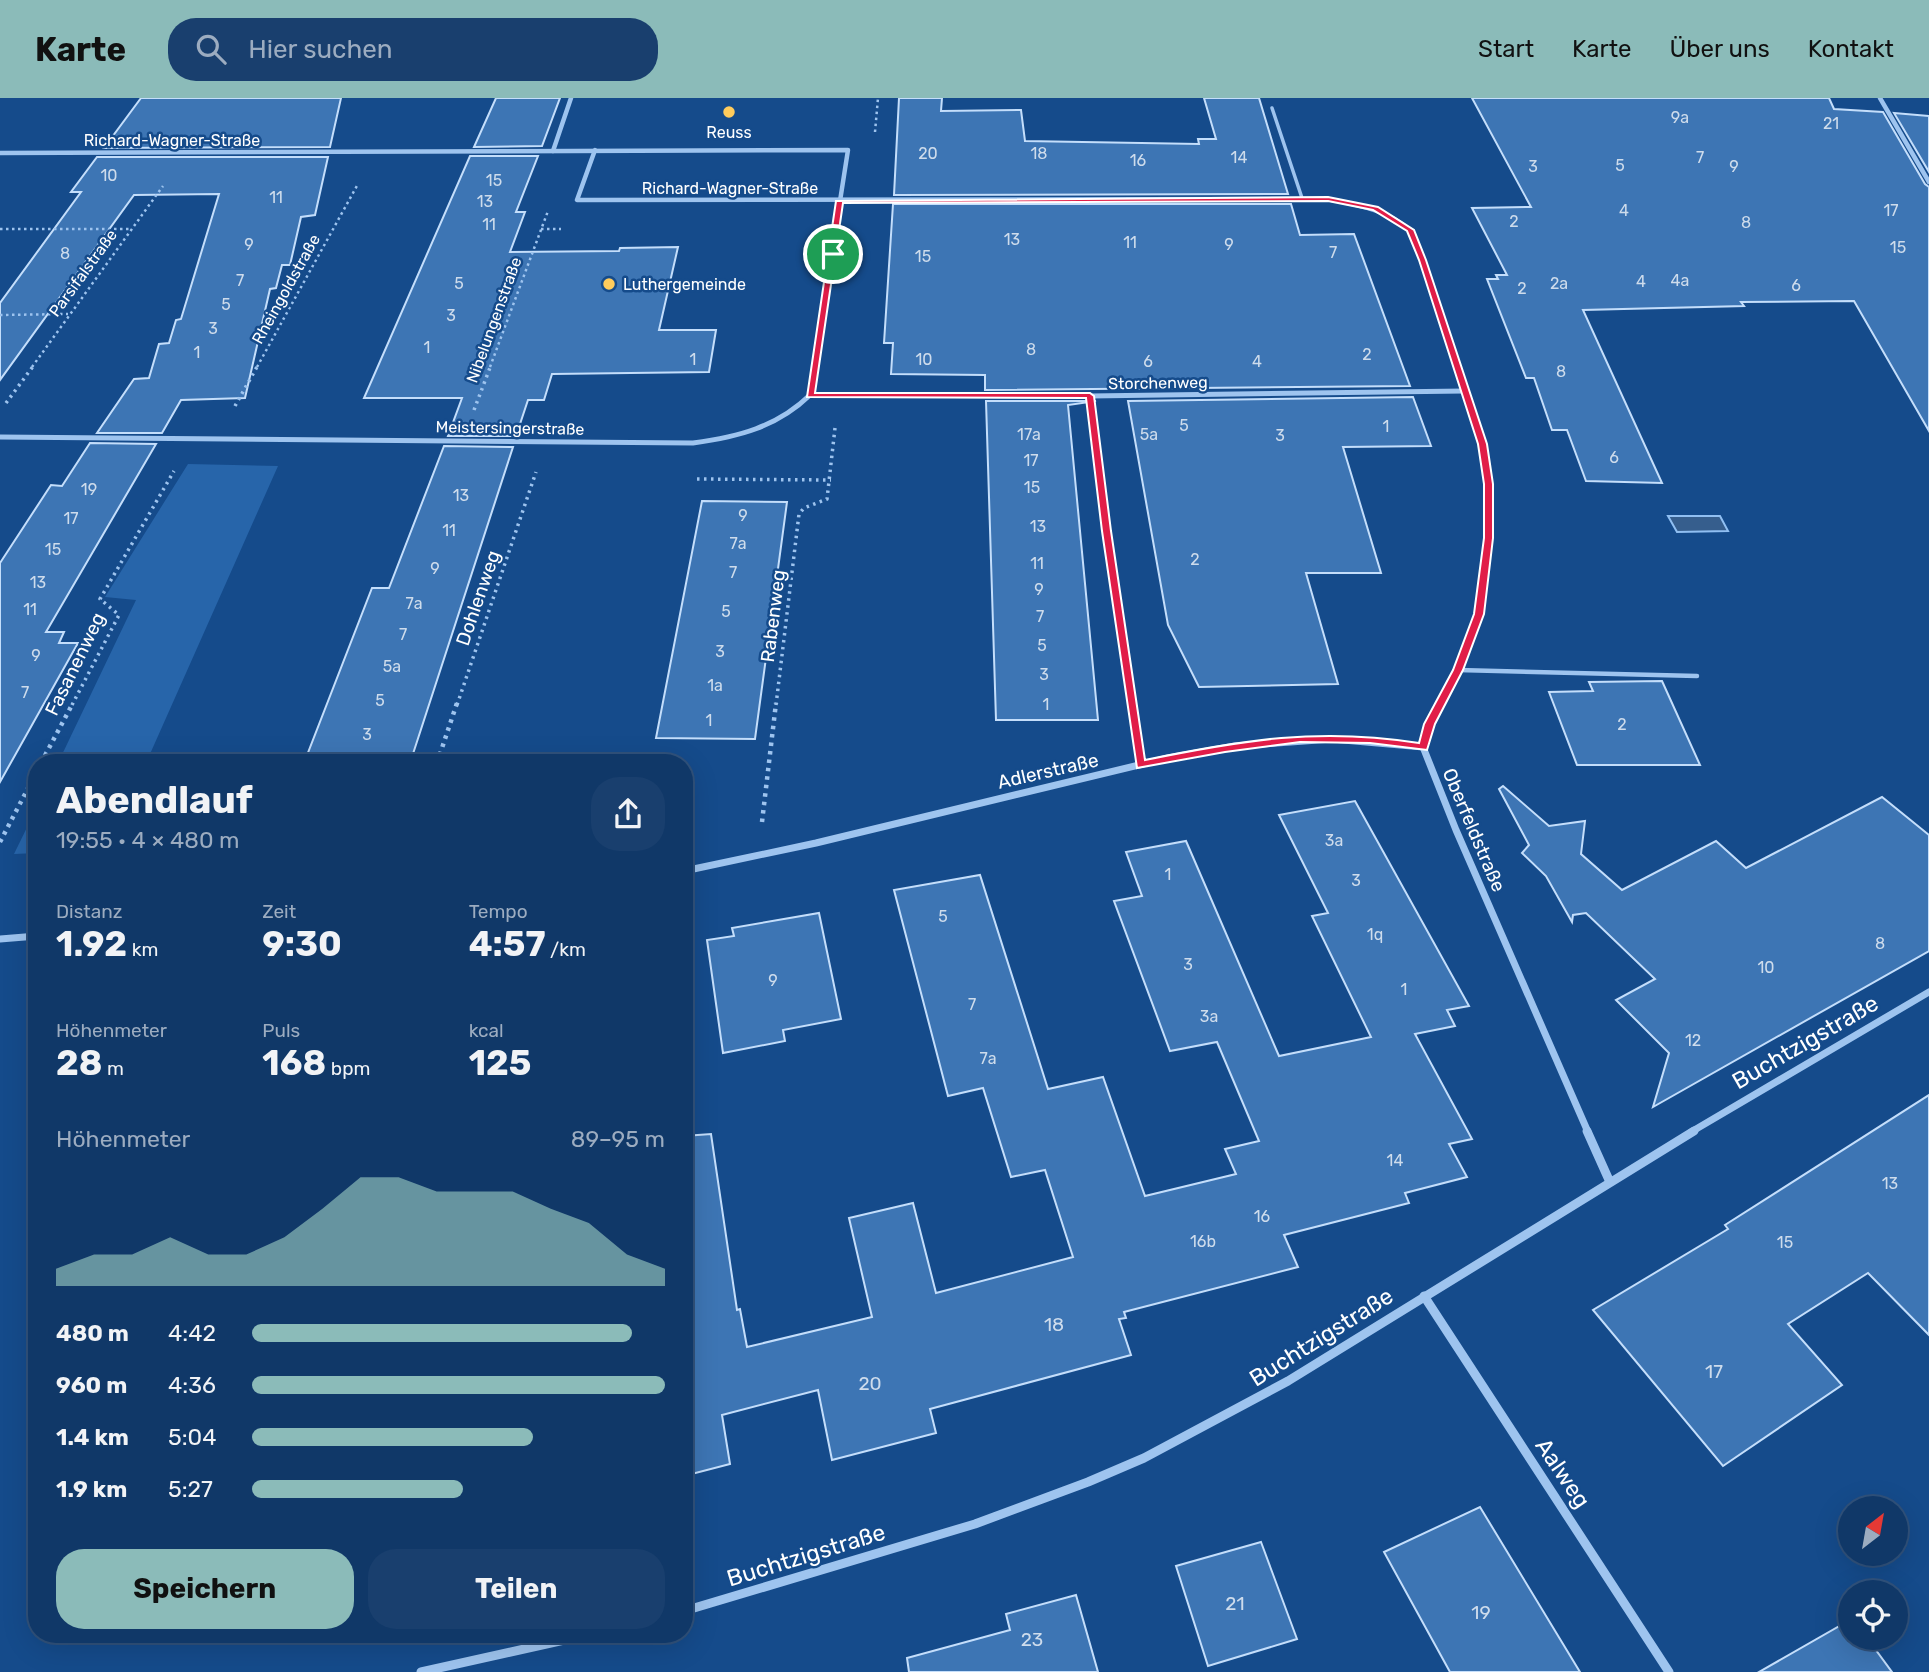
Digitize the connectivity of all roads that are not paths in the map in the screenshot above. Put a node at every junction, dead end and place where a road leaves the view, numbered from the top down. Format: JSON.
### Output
{"nodes":[{"id":1,"x":571,"y":98,"type":"edge"},
{"id":2,"x":1880,"y":98,"type":"edge"},
{"id":3,"x":1272,"y":108,"type":"dead end"},
{"id":4,"x":595,"y":150,"type":"junction"},
{"id":5,"x":553,"y":151,"type":"junction"},
{"id":6,"x":0,"y":153,"type":"edge"},
{"id":7,"x":1929,"y":182,"type":"edge"},
{"id":8,"x":1302,"y":198,"type":"junction"},
{"id":9,"x":840,"y":201,"type":"junction"},
{"id":10,"x":1464,"y":391,"type":"junction"},
{"id":11,"x":810,"y":396,"type":"junction"},
{"id":12,"x":0,"y":437,"type":"edge"},
{"id":13,"x":1458,"y":670,"type":"junction"},
{"id":14,"x":1697,"y":676,"type":"dead end"},
{"id":15,"x":1423,"y":747,"type":"junction"},
{"id":16,"x":693,"y":869,"type":"edge"},
{"id":17,"x":28,"y":937,"type":"edge"},
{"id":18,"x":0,"y":939,"type":"edge"},
{"id":19,"x":1929,"y":992,"type":"edge"},
{"id":20,"x":1609,"y":1180,"type":"junction"},
{"id":21,"x":1424,"y":1296,"type":"junction"},
{"id":22,"x":693,"y":1608,"type":"edge"},
{"id":23,"x":551,"y":1643,"type":"edge"},
{"id":24,"x":421,"y":1672,"type":"edge"},
{"id":25,"x":1669,"y":1672,"type":"edge"}],
"edges":[{"from":1,"to":5,"type":"street"},
{"from":2,"to":7,"type":"street"},
{"from":3,"to":8,"type":"lane"},
{"from":4,"to":5,"type":"street","name":"Richard-Wagner-Straße"},
{"from":4,"to":9,"type":"street","name":"Richard-Wagner-Straße"},
{"from":4,"to":9,"type":"street","name":"Richard-Wagner-Straße"},
{"from":5,"to":6,"type":"street","name":"Richard-Wagner-Straße"},
{"from":8,"to":9,"type":"street"},
{"from":8,"to":10,"type":"street"},
{"from":9,"to":11,"type":"street"},
{"from":10,"to":11,"type":"street","name":"Storchenweg"},
{"from":10,"to":13,"type":"street"},
{"from":11,"to":12,"type":"street","name":"Meistersingerstraße"},
{"from":13,"to":14,"type":"lane"},
{"from":13,"to":15,"type":"street"},
{"from":15,"to":16,"type":"street","name":"Adlerstraße"},
{"from":15,"to":20,"type":"street","name":"Oberfeldstraße"},
{"from":17,"to":18,"type":"street"},
{"from":19,"to":20,"type":"street","name":"Buchtzigstraße"},
{"from":20,"to":21,"type":"street","name":"Buchtzigstraße"},
{"from":21,"to":22,"type":"street","name":"Buchtzigstraße"},
{"from":21,"to":25,"type":"street","name":"Aalweg"},
{"from":23,"to":24,"type":"street"}]}
